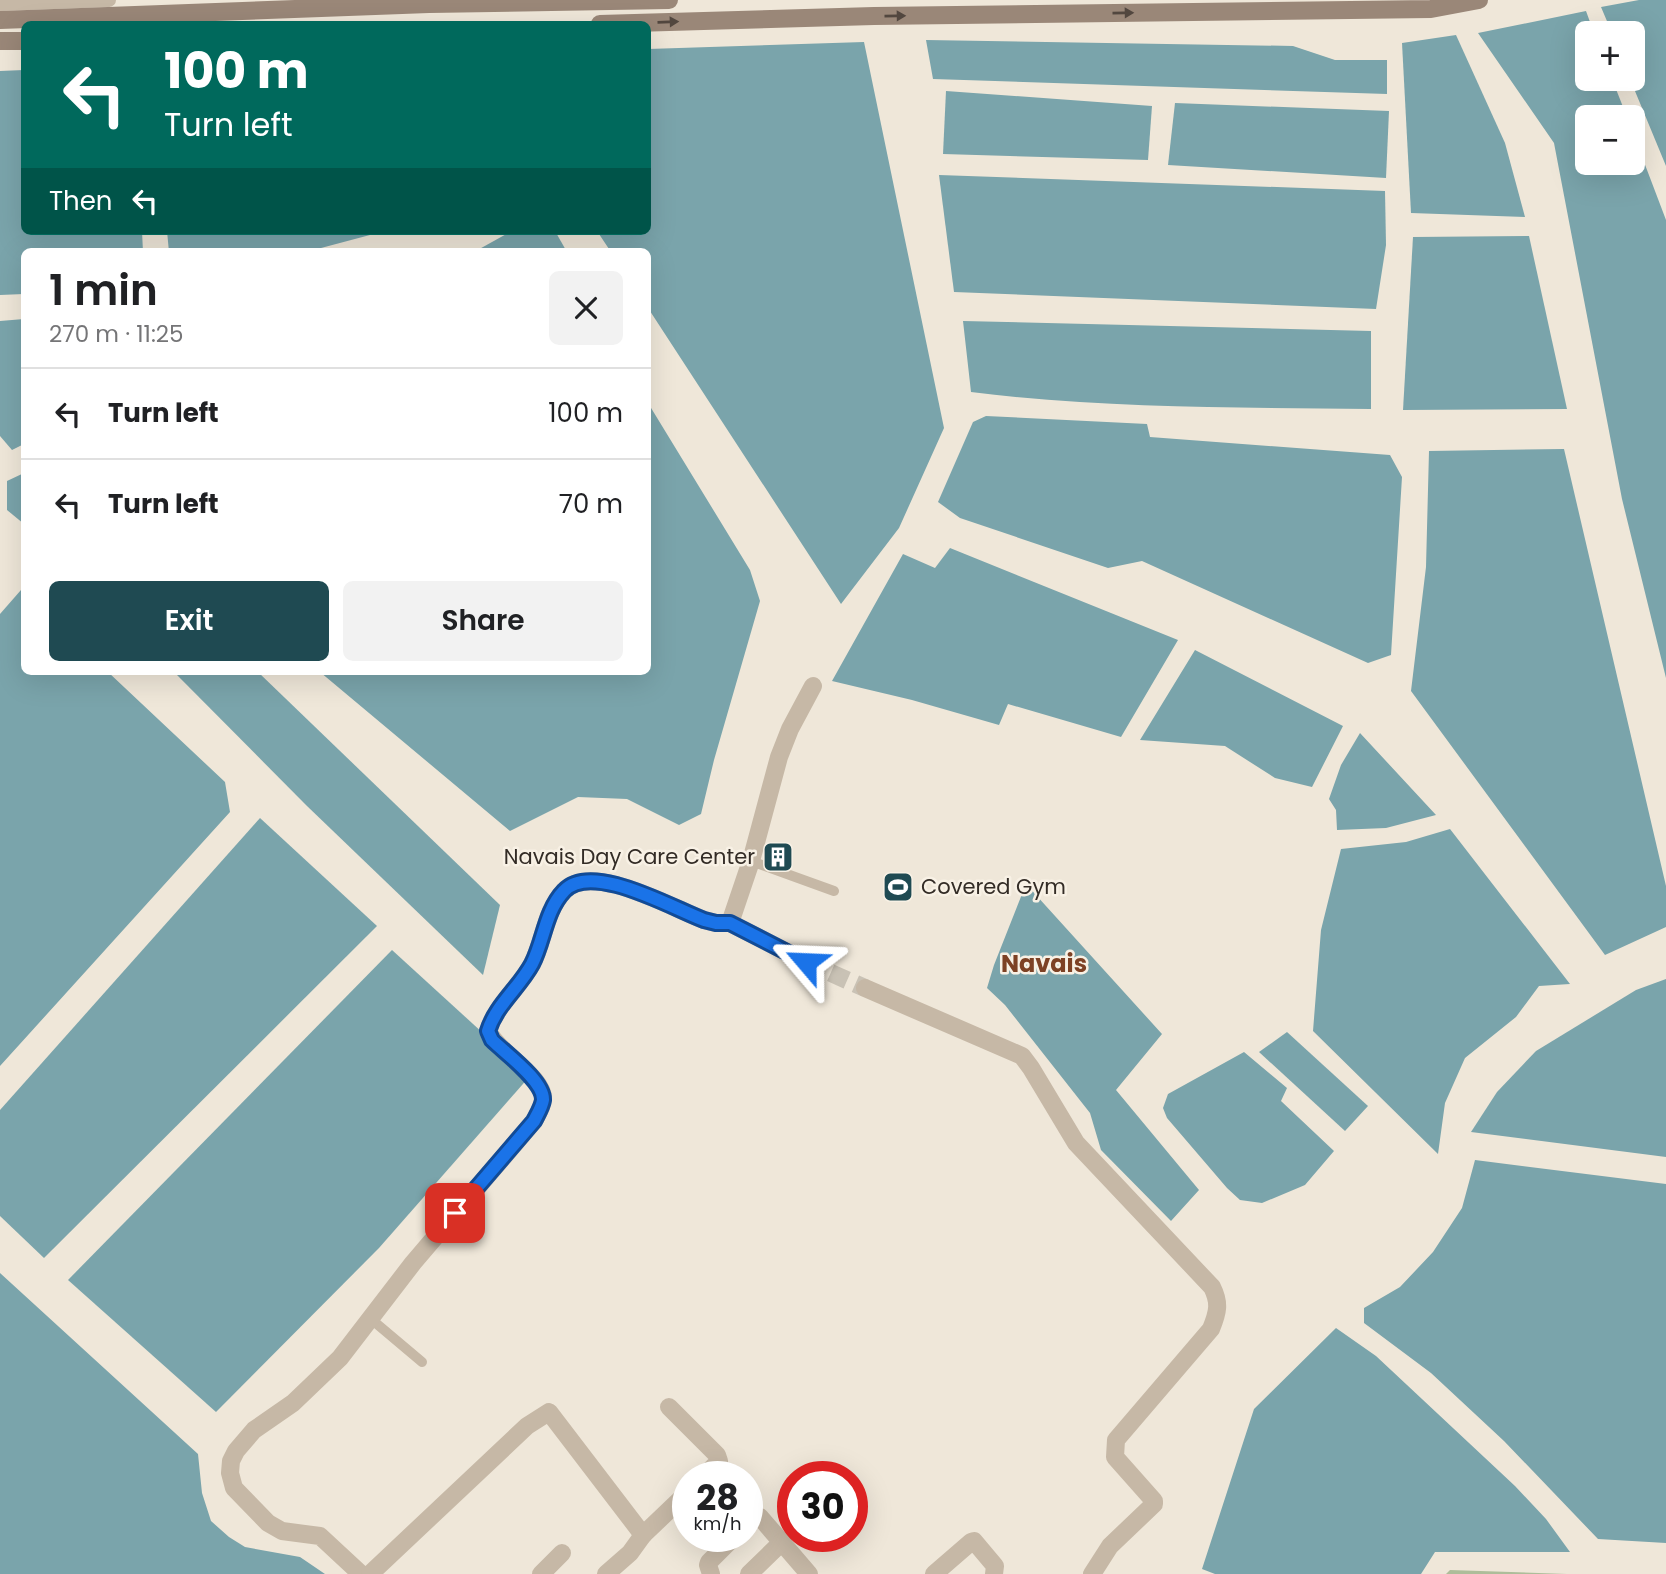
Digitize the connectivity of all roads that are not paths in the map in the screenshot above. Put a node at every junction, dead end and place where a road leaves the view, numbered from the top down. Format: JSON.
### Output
{"nodes":[{"id":1,"x":109,"y":0,"type":"edge"},
{"id":2,"x":669,"y":0,"type":"edge"},
{"id":3,"x":1479,"y":0,"type":"edge"},
{"id":4,"x":0,"y":4,"type":"edge"},
{"id":5,"x":1430,"y":4,"type":"edge"},
{"id":6,"x":0,"y":20,"type":"edge"},
{"id":7,"x":21,"y":21,"type":"edge"},
{"id":8,"x":51,"y":21,"type":"edge"},
{"id":9,"x":651,"y":23,"type":"edge"},
{"id":10,"x":0,"y":41,"type":"edge"},
{"id":11,"x":21,"y":41,"type":"edge"},
{"id":12,"x":813,"y":686,"type":"dead end"},
{"id":13,"x":751,"y":861,"type":"junction"},
{"id":14,"x":835,"y":891,"type":"dead end"},
{"id":15,"x":730,"y":923,"type":"junction"},
{"id":16,"x":806,"y":962,"type":"tunnel mouth"},
{"id":17,"x":865,"y":988,"type":"tunnel mouth"},
{"id":18,"x":371,"y":1319,"type":"junction"},
{"id":19,"x":422,"y":1362,"type":"dead end"},
{"id":20,"x":669,"y":1407,"type":"dead end"},
{"id":21,"x":719,"y":1461,"type":"edge"},
{"id":22,"x":672,"y":1507,"type":"edge"},
{"id":23,"x":763,"y":1520,"type":"edge"},
{"id":24,"x":643,"y":1535,"type":"junction"},
{"id":25,"x":777,"y":1535,"type":"edge"},
{"id":26,"x":777,"y":1547,"type":"edge"},
{"id":27,"x":719,"y":1552,"type":"edge"},
{"id":28,"x":792,"y":1552,"type":"edge"},
{"id":29,"x":562,"y":1553,"type":"dead end"},
{"id":30,"x":361,"y":1574,"type":"edge"},
{"id":31,"x":370,"y":1574,"type":"edge"},
{"id":32,"x":541,"y":1574,"type":"edge"},
{"id":33,"x":606,"y":1574,"type":"edge"},
{"id":34,"x":710,"y":1574,"type":"edge"},
{"id":35,"x":749,"y":1574,"type":"edge"},
{"id":36,"x":809,"y":1574,"type":"edge"},
{"id":37,"x":934,"y":1574,"type":"edge"},
{"id":38,"x":995,"y":1574,"type":"edge"},
{"id":39,"x":1091,"y":1574,"type":"edge"}],
"edges":[{"from":1,"to":4,"type":"street"},
{"from":2,"to":8,"type":"main road"},
{"from":3,"to":5,"type":"main road"},
{"from":9,"to":5,"type":"main road","one_way":true},
{"from":6,"to":7,"type":"main road"},
{"from":10,"to":11,"type":"main road"},
{"from":12,"to":13,"type":"street"},
{"from":13,"to":14,"type":"lane"},
{"from":13,"to":15,"type":"street"},
{"from":15,"to":16,"type":"street"},
{"from":15,"to":18,"type":"street"},
{"from":17,"to":39,"type":"street"},
{"from":18,"to":19,"type":"lane"},
{"from":18,"to":30,"type":"street"},
{"from":20,"to":21,"type":"street"},
{"from":22,"to":24,"type":"street"},
{"from":23,"to":25,"type":"street"},
{"from":24,"to":31,"type":"street"},
{"from":24,"to":33,"type":"street"},
{"from":26,"to":35,"type":"street"},
{"from":27,"to":34,"type":"street"},
{"from":28,"to":36,"type":"street"},
{"from":29,"to":32,"type":"street"},
{"from":37,"to":38,"type":"street"}]}
